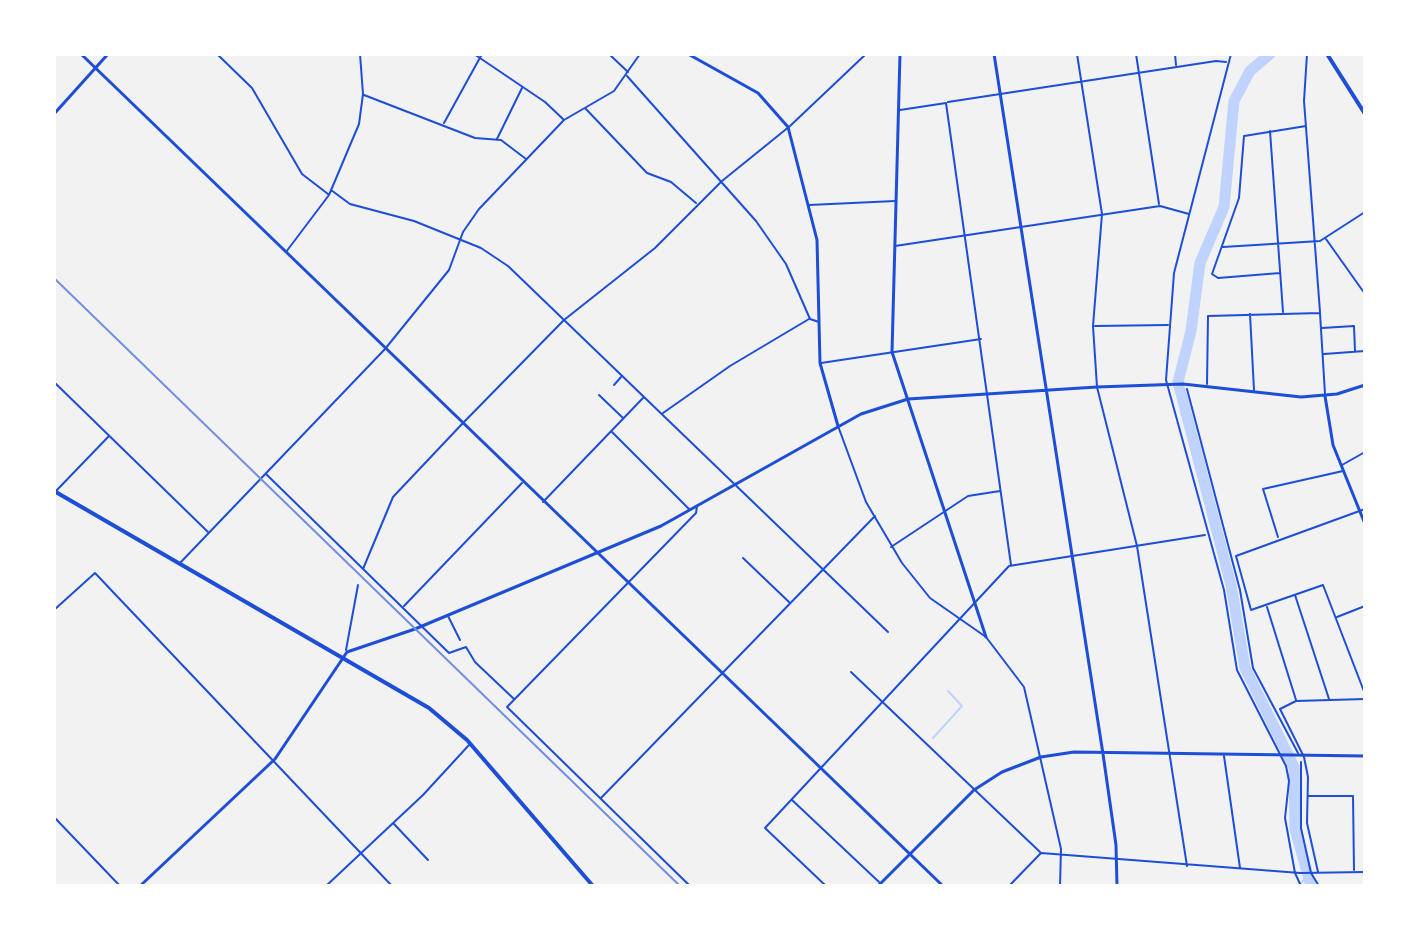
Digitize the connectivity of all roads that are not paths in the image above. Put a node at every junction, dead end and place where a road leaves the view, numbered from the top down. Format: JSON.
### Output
{"nodes":[{"id":1,"x":81,"y":54,"type":"edge"},
{"id":2,"x":108,"y":54,"type":"edge"},
{"id":3,"x":217,"y":54,"type":"edge"},
{"id":4,"x":360,"y":54,"type":"edge"},
{"id":5,"x":474,"y":54,"type":"edge"},
{"id":6,"x":609,"y":54,"type":"edge"},
{"id":7,"x":640,"y":54,"type":"edge"},
{"id":8,"x":688,"y":54,"type":"edge"},
{"id":9,"x":866,"y":54,"type":"edge"},
{"id":10,"x":900,"y":54,"type":"edge"},
{"id":11,"x":994,"y":54,"type":"edge"},
{"id":12,"x":1077,"y":54,"type":"edge"},
{"id":13,"x":1136,"y":54,"type":"edge"},
{"id":14,"x":1175,"y":54,"type":"edge"},
{"id":15,"x":1231,"y":54,"type":"edge"},
{"id":16,"x":1307,"y":54,"type":"edge"},
{"id":17,"x":1327,"y":54,"type":"edge"},
{"id":18,"x":481,"y":56,"type":"edge"},
{"id":19,"x":1228,"y":62,"type":"junction"},
{"id":20,"x":1176,"y":67,"type":"junction"},
{"id":21,"x":96,"y":69,"type":"junction"},
{"id":22,"x":628,"y":74,"type":"junction"},
{"id":23,"x":1139,"y":74,"type":"junction"},
{"id":24,"x":1081,"y":82,"type":"junction"},
{"id":25,"x":523,"y":87,"type":"junction"},
{"id":26,"x":363,"y":94,"type":"junction"},
{"id":27,"x":1000,"y":94,"type":"junction"},
{"id":28,"x":946,"y":103,"type":"junction"},
{"id":29,"x":584,"y":107,"type":"junction"},
{"id":30,"x":898,"y":110,"type":"junction"},
{"id":31,"x":1365,"y":113,"type":"edge"},
{"id":32,"x":54,"y":114,"type":"edge"},
{"id":33,"x":564,"y":120,"type":"junction"},
{"id":34,"x":443,"y":124,"type":"junction"},
{"id":35,"x":1306,"y":126,"type":"junction"},
{"id":36,"x":788,"y":127,"type":"junction"},
{"id":37,"x":1270,"y":131,"type":"junction"},
{"id":38,"x":497,"y":139,"type":"junction"},
{"id":39,"x":526,"y":159,"type":"junction"},
{"id":40,"x":722,"y":181,"type":"junction"},
{"id":41,"x":331,"y":190,"type":"junction"},
{"id":42,"x":329,"y":195,"type":"junction"},
{"id":43,"x":896,"y":201,"type":"junction"},
{"id":44,"x":697,"y":204,"type":"junction"},
{"id":45,"x":809,"y":205,"type":"junction"},
{"id":46,"x":1160,"y":206,"type":"junction"},
{"id":47,"x":1365,"y":212,"type":"edge"},
{"id":48,"x":1102,"y":214,"type":"junction"},
{"id":49,"x":1190,"y":214,"type":"junction"},
{"id":50,"x":1020,"y":226,"type":"junction"},
{"id":51,"x":966,"y":234,"type":"junction"},
{"id":52,"x":1325,"y":238,"type":"junction"},
{"id":53,"x":460,"y":240,"type":"junction"},
{"id":54,"x":1315,"y":241,"type":"junction"},
{"id":55,"x":1278,"y":244,"type":"junction"},
{"id":56,"x":895,"y":246,"type":"junction"},
{"id":57,"x":1222,"y":247,"type":"junction"},
{"id":58,"x":286,"y":252,"type":"junction"},
{"id":59,"x":1280,"y":273,"type":"junction"},
{"id":60,"x":1365,"y":281,"type":"edge"},
{"id":61,"x":1359,"y":285,"type":"junction"},
{"id":62,"x":1365,"y":294,"type":"edge"},
{"id":63,"x":1320,"y":313,"type":"junction"},
{"id":64,"x":1250,"y":314,"type":"junction"},
{"id":65,"x":1283,"y":314,"type":"junction"},
{"id":66,"x":810,"y":319,"type":"junction"},
{"id":67,"x":564,"y":320,"type":"junction"},
{"id":68,"x":820,"y":321,"type":"junction"},
{"id":69,"x":1169,"y":325,"type":"junction"},
{"id":70,"x":1093,"y":326,"type":"junction"},
{"id":71,"x":1321,"y":328,"type":"junction"},
{"id":72,"x":982,"y":339,"type":"junction"},
{"id":73,"x":385,"y":349,"type":"junction"},
{"id":74,"x":1355,"y":351,"type":"junction"},
{"id":75,"x":1365,"y":351,"type":"edge"},
{"id":76,"x":892,"y":352,"type":"junction"},
{"id":77,"x":1322,"y":354,"type":"junction"},
{"id":78,"x":820,"y":363,"type":"junction"},
{"id":79,"x":623,"y":376,"type":"junction"},
{"id":80,"x":54,"y":382,"type":"edge"},
{"id":81,"x":614,"y":385,"type":"dead end"},
{"id":82,"x":1167,"y":385,"type":"junction"},
{"id":83,"x":1365,"y":385,"type":"edge"},
{"id":84,"x":1206,"y":386,"type":"junction"},
{"id":85,"x":1097,"y":387,"type":"junction"},
{"id":86,"x":1187,"y":389,"type":"dead end"},
{"id":87,"x":1046,"y":392,"type":"junction"},
{"id":88,"x":1255,"y":392,"type":"junction"},
{"id":89,"x":599,"y":395,"type":"dead end"},
{"id":90,"x":990,"y":395,"type":"junction"},
{"id":91,"x":1325,"y":396,"type":"junction"},
{"id":92,"x":644,"y":397,"type":"junction"},
{"id":93,"x":908,"y":399,"type":"junction"},
{"id":94,"x":662,"y":415,"type":"junction"},
{"id":95,"x":624,"y":419,"type":"junction"},
{"id":96,"x":462,"y":424,"type":"junction"},
{"id":97,"x":838,"y":426,"type":"junction"},
{"id":98,"x":612,"y":432,"type":"junction"},
{"id":99,"x":109,"y":436,"type":"junction"},
{"id":100,"x":1365,"y":452,"type":"edge"},
{"id":101,"x":1340,"y":465,"type":"junction"},
{"id":102,"x":1343,"y":471,"type":"junction"},
{"id":103,"x":265,"y":473,"type":"junction"},
{"id":104,"x":522,"y":483,"type":"junction"},
{"id":105,"x":733,"y":485,"type":"junction"},
{"id":106,"x":1001,"y":491,"type":"junction"},
{"id":107,"x":54,"y":492,"type":"edge"},
{"id":108,"x":543,"y":502,"type":"junction"},
{"id":109,"x":696,"y":505,"type":"junction"},
{"id":110,"x":1365,"y":509,"type":"edge"},
{"id":111,"x":690,"y":510,"type":"junction"},
{"id":112,"x":1359,"y":511,"type":"junction"},
{"id":113,"x":944,"y":512,"type":"junction"},
{"id":114,"x":875,"y":516,"type":"junction"},
{"id":115,"x":1365,"y":524,"type":"edge"},
{"id":116,"x":209,"y":532,"type":"junction"},
{"id":117,"x":1206,"y":535,"type":"junction"},
{"id":118,"x":1278,"y":539,"type":"junction"},
{"id":119,"x":1137,"y":546,"type":"junction"},
{"id":120,"x":891,"y":547,"type":"junction"},
{"id":121,"x":596,"y":553,"type":"junction"},
{"id":122,"x":1072,"y":556,"type":"junction"},
{"id":123,"x":743,"y":558,"type":"dead end"},
{"id":124,"x":180,"y":563,"type":"junction"},
{"id":125,"x":1011,"y":565,"type":"junction"},
{"id":126,"x":363,"y":569,"type":"junction"},
{"id":127,"x":823,"y":569,"type":"junction"},
{"id":128,"x":627,"y":583,"type":"junction"},
{"id":129,"x":358,"y":585,"type":"dead end"},
{"id":130,"x":1295,"y":594,"type":"junction"},
{"id":131,"x":790,"y":603,"type":"junction"},
{"id":132,"x":975,"y":604,"type":"junction"},
{"id":133,"x":1267,"y":605,"type":"junction"},
{"id":134,"x":1365,"y":606,"type":"edge"},
{"id":135,"x":403,"y":607,"type":"junction"},
{"id":136,"x":54,"y":610,"type":"edge"},
{"id":137,"x":447,"y":615,"type":"junction"},
{"id":138,"x":1336,"y":617,"type":"junction"},
{"id":139,"x":961,"y":618,"type":"junction"},
{"id":140,"x":422,"y":626,"type":"junction"},
{"id":141,"x":888,"y":632,"type":"dead end"},
{"id":142,"x":986,"y":637,"type":"junction"},
{"id":143,"x":460,"y":640,"type":"dead end"},
{"id":144,"x":347,"y":652,"type":"junction"},
{"id":145,"x":341,"y":657,"type":"junction"},
{"id":146,"x":851,"y":672,"type":"dead end"},
{"id":147,"x":721,"y":674,"type":"junction"},
{"id":148,"x":1365,"y":694,"type":"edge"},
{"id":149,"x":514,"y":699,"type":"junction"},
{"id":150,"x":1365,"y":699,"type":"edge"},
{"id":151,"x":1329,"y":700,"type":"junction"},
{"id":152,"x":1296,"y":701,"type":"junction"},
{"id":153,"x":884,"y":702,"type":"junction"},
{"id":154,"x":470,"y":744,"type":"junction"},
{"id":155,"x":1103,"y":754,"type":"junction"},
{"id":156,"x":1170,"y":754,"type":"junction"},
{"id":157,"x":1297,"y":755,"type":"junction"},
{"id":158,"x":1224,"y":756,"type":"junction"},
{"id":159,"x":1365,"y":756,"type":"edge"},
{"id":160,"x":1041,"y":757,"type":"junction"},
{"id":161,"x":1284,"y":758,"type":"junction"},
{"id":162,"x":275,"y":759,"type":"junction"},
{"id":163,"x":1303,"y":760,"type":"junction"},
{"id":164,"x":821,"y":769,"type":"junction"},
{"id":165,"x":974,"y":790,"type":"junction"},
{"id":166,"x":1308,"y":796,"type":"junction"},
{"id":167,"x":600,"y":798,"type":"junction"},
{"id":168,"x":792,"y":800,"type":"junction"},
{"id":169,"x":54,"y":817,"type":"edge"},
{"id":170,"x":58,"y":821,"type":"junction"},
{"id":171,"x":393,"y":823,"type":"junction"},
{"id":172,"x":54,"y":825,"type":"edge"},
{"id":173,"x":362,"y":853,"type":"junction"},
{"id":174,"x":910,"y":853,"type":"junction"},
{"id":175,"x":1041,"y":853,"type":"junction"},
{"id":176,"x":1062,"y":856,"type":"junction"},
{"id":177,"x":428,"y":860,"type":"dead end"},
{"id":178,"x":1118,"y":860,"type":"junction"},
{"id":179,"x":1187,"y":866,"type":"junction"},
{"id":180,"x":1240,"y":869,"type":"junction"},
{"id":181,"x":1354,"y":872,"type":"junction"},
{"id":182,"x":1365,"y":872,"type":"edge"},
{"id":183,"x":1295,"y":873,"type":"junction"},
{"id":184,"x":1310,"y":873,"type":"junction"},
{"id":185,"x":1319,"y":873,"type":"junction"},
{"id":186,"x":879,"y":885,"type":"edge"},
{"id":187,"x":120,"y":886,"type":"edge"},
{"id":188,"x":140,"y":886,"type":"edge"},
{"id":189,"x":326,"y":886,"type":"edge"},
{"id":190,"x":392,"y":886,"type":"edge"},
{"id":191,"x":593,"y":886,"type":"edge"},
{"id":192,"x":690,"y":886,"type":"edge"},
{"id":193,"x":826,"y":886,"type":"edge"},
{"id":194,"x":943,"y":886,"type":"edge"},
{"id":195,"x":1009,"y":886,"type":"edge"},
{"id":196,"x":1060,"y":886,"type":"edge"},
{"id":197,"x":1117,"y":886,"type":"edge"},
{"id":198,"x":1301,"y":886,"type":"edge"},
{"id":199,"x":1319,"y":886,"type":"edge"}],
"edges":[{"from":1,"to":21,"type":"street"},
{"from":2,"to":21,"type":"street"},
{"from":3,"to":42,"type":"street"},
{"from":4,"to":26,"type":"street"},
{"from":5,"to":18,"type":"street"},
{"from":6,"to":22,"type":"street"},
{"from":7,"to":22,"type":"street"},
{"from":8,"to":36,"type":"street"},
{"from":9,"to":36,"type":"street"},
{"from":10,"to":30,"type":"street"},
{"from":11,"to":27,"type":"street"},
{"from":12,"to":24,"type":"street"},
{"from":13,"to":23,"type":"street"},
{"from":14,"to":20,"type":"street"},
{"from":15,"to":19,"type":"street"},
{"from":16,"to":35,"type":"street"},
{"from":17,"to":31,"type":"main road"},
{"from":18,"to":25,"type":"street"},
{"from":18,"to":34,"type":"street"},
{"from":19,"to":20,"type":"street"},
{"from":19,"to":49,"type":"street"},
{"from":20,"to":23,"type":"street"},
{"from":21,"to":32,"type":"street"},
{"from":21,"to":58,"type":"street"},
{"from":22,"to":29,"type":"street"},
{"from":22,"to":40,"type":"street"},
{"from":23,"to":24,"type":"street"},
{"from":23,"to":46,"type":"street"},
{"from":24,"to":27,"type":"street"},
{"from":24,"to":48,"type":"street"},
{"from":25,"to":33,"type":"street"},
{"from":25,"to":38,"type":"street"},
{"from":26,"to":34,"type":"street"},
{"from":26,"to":41,"type":"street"},
{"from":27,"to":28,"type":"street"},
{"from":27,"to":50,"type":"street"},
{"from":28,"to":30,"type":"street"},
{"from":28,"to":51,"type":"street"},
{"from":29,"to":33,"type":"street"},
{"from":29,"to":44,"type":"street"},
{"from":30,"to":43,"type":"street"},
{"from":33,"to":39,"type":"street"},
{"from":34,"to":38,"type":"street"},
{"from":35,"to":37,"type":"street"},
{"from":35,"to":54,"type":"street"},
{"from":36,"to":40,"type":"street"},
{"from":36,"to":45,"type":"street"},
{"from":37,"to":55,"type":"street"},
{"from":37,"to":57,"type":"street"},
{"from":38,"to":39,"type":"street"},
{"from":39,"to":53,"type":"street"},
{"from":40,"to":44,"type":"street"},
{"from":40,"to":66,"type":"street"},
{"from":41,"to":42,"type":"street"},
{"from":41,"to":53,"type":"street"},
{"from":42,"to":58,"type":"street"},
{"from":43,"to":45,"type":"street"},
{"from":43,"to":56,"type":"street"},
{"from":44,"to":67,"type":"street"},
{"from":45,"to":68,"type":"street"},
{"from":46,"to":48,"type":"street"},
{"from":46,"to":49,"type":"street"},
{"from":47,"to":52,"type":"street"},
{"from":48,"to":50,"type":"street"},
{"from":48,"to":70,"type":"street"},
{"from":49,"to":69,"type":"street"},
{"from":50,"to":51,"type":"street"},
{"from":50,"to":87,"type":"street"},
{"from":51,"to":56,"type":"street"},
{"from":51,"to":72,"type":"street"},
{"from":52,"to":54,"type":"street"},
{"from":52,"to":61,"type":"street"},
{"from":53,"to":67,"type":"street"},
{"from":53,"to":73,"type":"street"},
{"from":54,"to":55,"type":"street"},
{"from":54,"to":63,"type":"street"},
{"from":55,"to":57,"type":"street"},
{"from":55,"to":59,"type":"street"},
{"from":56,"to":76,"type":"street"},
{"from":57,"to":59,"type":"street"},
{"from":58,"to":73,"type":"street"},
{"from":59,"to":65,"type":"street"},
{"from":60,"to":61,"type":"street"},
{"from":61,"to":62,"type":"street"},
{"from":63,"to":65,"type":"street"},
{"from":63,"to":71,"type":"street"},
{"from":64,"to":65,"type":"street"},
{"from":64,"to":84,"type":"street"},
{"from":64,"to":88,"type":"street"},
{"from":66,"to":68,"type":"street"},
{"from":66,"to":94,"type":"street"},
{"from":67,"to":79,"type":"street"},
{"from":67,"to":96,"type":"street"},
{"from":68,"to":78,"type":"street"},
{"from":69,"to":70,"type":"street"},
{"from":69,"to":82,"type":"street"},
{"from":70,"to":85,"type":"street"},
{"from":71,"to":74,"type":"street"},
{"from":71,"to":77,"type":"street"},
{"from":72,"to":76,"type":"street"},
{"from":72,"to":90,"type":"street"},
{"from":73,"to":96,"type":"street"},
{"from":73,"to":103,"type":"street"},
{"from":74,"to":75,"type":"street"},
{"from":74,"to":77,"type":"street"},
{"from":76,"to":78,"type":"street"},
{"from":76,"to":93,"type":"street"},
{"from":77,"to":91,"type":"street"},
{"from":78,"to":97,"type":"street"},
{"from":79,"to":81,"type":"street"},
{"from":79,"to":92,"type":"street"},
{"from":80,"to":99,"type":"street"},
{"from":82,"to":84,"type":"street"},
{"from":82,"to":85,"type":"street"},
{"from":82,"to":117,"type":"street"},
{"from":83,"to":91,"type":"street"},
{"from":84,"to":88,"type":"street"},
{"from":85,"to":87,"type":"street"},
{"from":85,"to":119,"type":"street"},
{"from":86,"to":157,"type":"street"},
{"from":87,"to":90,"type":"street"},
{"from":87,"to":122,"type":"street"},
{"from":88,"to":91,"type":"street"},
{"from":89,"to":95,"type":"street"},
{"from":90,"to":93,"type":"street"},
{"from":90,"to":106,"type":"street"},
{"from":91,"to":101,"type":"street"},
{"from":92,"to":94,"type":"street"},
{"from":92,"to":95,"type":"street"},
{"from":93,"to":97,"type":"street"},
{"from":93,"to":113,"type":"street"},
{"from":94,"to":105,"type":"street"},
{"from":95,"to":98,"type":"street"},
{"from":96,"to":104,"type":"street"},
{"from":96,"to":126,"type":"street"},
{"from":97,"to":105,"type":"street"},
{"from":97,"to":114,"type":"street"},
{"from":98,"to":108,"type":"street"},
{"from":98,"to":111,"type":"street"},
{"from":99,"to":107,"type":"street"},
{"from":99,"to":116,"type":"street"},
{"from":100,"to":101,"type":"street"},
{"from":101,"to":102,"type":"street"},
{"from":102,"to":112,"type":"street"},
{"from":102,"to":118,"type":"street"},
{"from":103,"to":116,"type":"street"},
{"from":103,"to":126,"type":"street"},
{"from":104,"to":108,"type":"street"},
{"from":104,"to":135,"type":"street"},
{"from":105,"to":109,"type":"street"},
{"from":105,"to":127,"type":"street"},
{"from":106,"to":113,"type":"street"},
{"from":106,"to":125,"type":"street"},
{"from":107,"to":124,"type":"main road"},
{"from":108,"to":121,"type":"street"},
{"from":109,"to":111,"type":"street"},
{"from":109,"to":128,"type":"street"},
{"from":110,"to":112,"type":"street"},
{"from":111,"to":121,"type":"street"},
{"from":112,"to":115,"type":"street"},
{"from":112,"to":118,"type":"street"},
{"from":113,"to":120,"type":"street"},
{"from":113,"to":132,"type":"street"},
{"from":114,"to":120,"type":"street"},
{"from":114,"to":127,"type":"street"},
{"from":116,"to":124,"type":"street"},
{"from":117,"to":119,"type":"street"},
{"from":117,"to":161,"type":"street"},
{"from":118,"to":133,"type":"street"},
{"from":119,"to":122,"type":"street"},
{"from":119,"to":156,"type":"street"},
{"from":120,"to":139,"type":"street"},
{"from":121,"to":128,"type":"street"},
{"from":121,"to":137,"type":"street"},
{"from":122,"to":125,"type":"street"},
{"from":122,"to":155,"type":"street"},
{"from":123,"to":131,"type":"street"},
{"from":124,"to":145,"type":"main road"},
{"from":125,"to":132,"type":"street"},
{"from":126,"to":135,"type":"street"},
{"from":127,"to":131,"type":"street"},
{"from":127,"to":141,"type":"street"},
{"from":128,"to":147,"type":"street"},
{"from":128,"to":149,"type":"street"},
{"from":129,"to":144,"type":"street"},
{"from":130,"to":133,"type":"street"},
{"from":130,"to":138,"type":"street"},
{"from":130,"to":151,"type":"street"},
{"from":131,"to":147,"type":"street"},
{"from":132,"to":139,"type":"street"},
{"from":132,"to":142,"type":"street"},
{"from":133,"to":152,"type":"street"},
{"from":134,"to":138,"type":"street"},
{"from":135,"to":140,"type":"street"},
{"from":136,"to":162,"type":"street"},
{"from":137,"to":140,"type":"street"},
{"from":137,"to":143,"type":"street"},
{"from":138,"to":148,"type":"street"},
{"from":139,"to":142,"type":"street"},
{"from":139,"to":153,"type":"street"},
{"from":140,"to":144,"type":"street"},
{"from":140,"to":149,"type":"street"},
{"from":142,"to":160,"type":"street"},
{"from":144,"to":145,"type":"street"},
{"from":145,"to":154,"type":"main road"},
{"from":145,"to":162,"type":"street"},
{"from":146,"to":153,"type":"street"},
{"from":147,"to":164,"type":"street"},
{"from":147,"to":167,"type":"street"},
{"from":149,"to":167,"type":"street"},
{"from":150,"to":151,"type":"street"},
{"from":151,"to":152,"type":"street"},
{"from":152,"to":163,"type":"street"},
{"from":153,"to":164,"type":"street"},
{"from":153,"to":165,"type":"street"},
{"from":154,"to":171,"type":"street"},
{"from":154,"to":191,"type":"main road"},
{"from":155,"to":156,"type":"street"},
{"from":155,"to":160,"type":"street"},
{"from":155,"to":178,"type":"street"},
{"from":156,"to":158,"type":"street"},
{"from":156,"to":179,"type":"street"},
{"from":157,"to":161,"type":"street"},
{"from":157,"to":163,"type":"street"},
{"from":158,"to":161,"type":"street"},
{"from":158,"to":180,"type":"street"},
{"from":159,"to":163,"type":"street"},
{"from":160,"to":165,"type":"street"},
{"from":160,"to":176,"type":"street"},
{"from":161,"to":183,"type":"street"},
{"from":162,"to":173,"type":"street"},
{"from":162,"to":188,"type":"street"},
{"from":163,"to":166,"type":"street"},
{"from":163,"to":184,"type":"street"},
{"from":164,"to":168,"type":"street"},
{"from":164,"to":174,"type":"street"},
{"from":165,"to":174,"type":"street"},
{"from":165,"to":175,"type":"street"},
{"from":166,"to":181,"type":"street"},
{"from":166,"to":185,"type":"street"},
{"from":167,"to":192,"type":"street"},
{"from":168,"to":186,"type":"street"},
{"from":168,"to":193,"type":"street"},
{"from":169,"to":170,"type":"street"},
{"from":170,"to":172,"type":"street"},
{"from":170,"to":187,"type":"street"},
{"from":171,"to":173,"type":"street"},
{"from":171,"to":177,"type":"street"},
{"from":173,"to":189,"type":"street"},
{"from":173,"to":190,"type":"street"},
{"from":174,"to":186,"type":"street"},
{"from":174,"to":194,"type":"street"},
{"from":175,"to":176,"type":"street"},
{"from":175,"to":195,"type":"street"},
{"from":176,"to":178,"type":"street"},
{"from":176,"to":196,"type":"street"},
{"from":178,"to":179,"type":"street"},
{"from":178,"to":197,"type":"street"},
{"from":179,"to":180,"type":"street"},
{"from":180,"to":183,"type":"street"},
{"from":181,"to":182,"type":"street"},
{"from":181,"to":185,"type":"street"},
{"from":183,"to":184,"type":"street"},
{"from":183,"to":198,"type":"street"},
{"from":184,"to":185,"type":"street"},
{"from":184,"to":199,"type":"street"}]}
